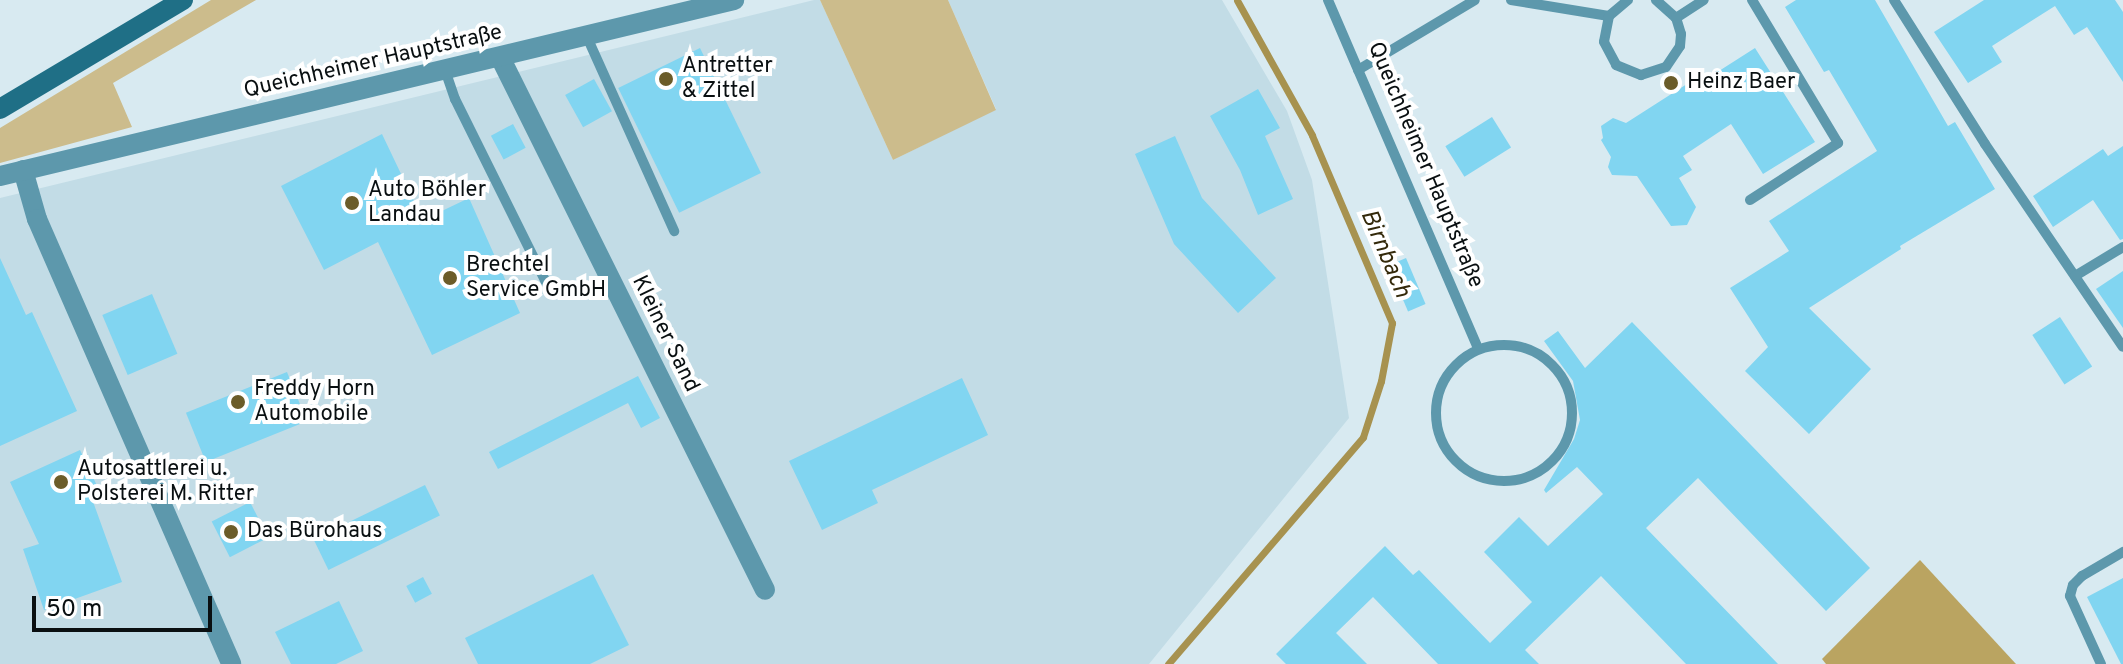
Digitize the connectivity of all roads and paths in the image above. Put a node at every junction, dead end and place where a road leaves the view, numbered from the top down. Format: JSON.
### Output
{"nodes":[{"id":1,"x":183,"y":0,"type":"edge"},
{"id":2,"x":734,"y":0,"type":"edge"},
{"id":3,"x":1328,"y":0,"type":"edge"},
{"id":4,"x":1475,"y":0,"type":"edge"},
{"id":5,"x":1511,"y":0,"type":"edge"},
{"id":6,"x":1628,"y":0,"type":"edge"},
{"id":7,"x":1656,"y":0,"type":"edge"},
{"id":8,"x":1704,"y":0,"type":"edge"},
{"id":9,"x":1752,"y":0,"type":"edge"},
{"id":10,"x":1894,"y":0,"type":"edge"},
{"id":11,"x":1609,"y":16,"type":"junction"},
{"id":12,"x":1676,"y":18,"type":"junction"},
{"id":13,"x":587,"y":37,"type":"junction"},
{"id":14,"x":500,"y":57,"type":"junction"},
{"id":15,"x":445,"y":70,"type":"junction"},
{"id":16,"x":1358,"y":70,"type":"junction"},
{"id":17,"x":0,"y":109,"type":"edge"},
{"id":18,"x":23,"y":170,"type":"junction"},
{"id":19,"x":0,"y":176,"type":"edge"},
{"id":20,"x":1750,"y":200,"type":"dead end"},
{"id":21,"x":674,"y":231,"type":"dead end"},
{"id":22,"x":2123,"y":247,"type":"edge"},
{"id":23,"x":2075,"y":276,"type":"junction"},
{"id":24,"x":550,"y":290,"type":"dead end"},
{"id":25,"x":2123,"y":347,"type":"edge"},
{"id":26,"x":1478,"y":349,"type":"junction"},
{"id":27,"x":2123,"y":552,"type":"edge"},
{"id":28,"x":765,"y":590,"type":"dead end"},
{"id":29,"x":231,"y":664,"type":"edge"},
{"id":30,"x":2101,"y":664,"type":"edge"}],
"edges":[{"from":1,"to":17,"type":"main road"},
{"from":2,"to":13,"type":"street","name":"Queichheimer Hauptstraße"},
{"from":3,"to":16,"type":"lane","name":"Queichheimer Hauptstraße"},
{"from":4,"to":16,"type":"lane"},
{"from":5,"to":11,"type":"lane"},
{"from":6,"to":11,"type":"lane"},
{"from":7,"to":12,"type":"lane"},
{"from":8,"to":12,"type":"lane"},
{"from":9,"to":20,"type":"lane"},
{"from":10,"to":23,"type":"lane"},
{"from":11,"to":12,"type":"lane"},
{"from":13,"to":14,"type":"street","name":"Queichheimer Hauptstraße"},
{"from":13,"to":21,"type":"lane"},
{"from":14,"to":15,"type":"street","name":"Queichheimer Hauptstraße"},
{"from":14,"to":28,"type":"street","name":"Kleiner Sand"},
{"from":15,"to":18,"type":"street","name":"Queichheimer Hauptstraße"},
{"from":15,"to":24,"type":"lane"},
{"from":16,"to":26,"type":"lane","name":"Queichheimer Hauptstraße"},
{"from":18,"to":19,"type":"street","name":"Queichheimer Hauptstraße"},
{"from":18,"to":29,"type":"street"},
{"from":22,"to":23,"type":"lane"},
{"from":23,"to":25,"type":"lane"},
{"from":26,"to":26,"type":"lane"},
{"from":27,"to":30,"type":"lane"}]}
